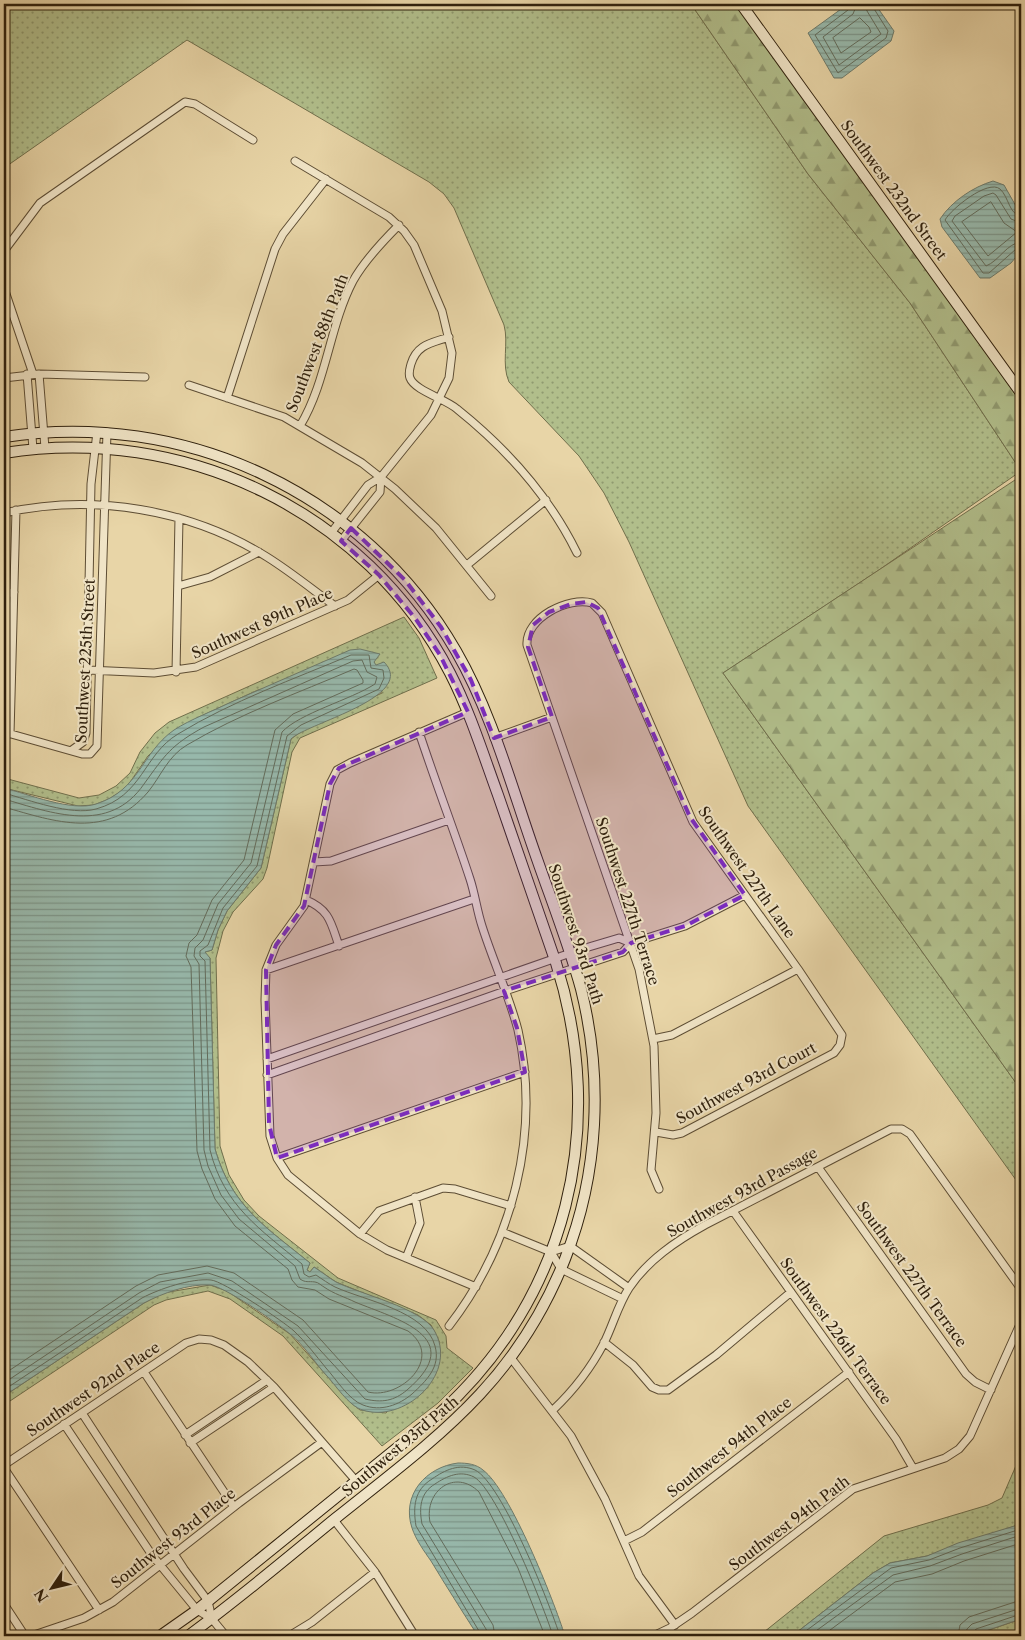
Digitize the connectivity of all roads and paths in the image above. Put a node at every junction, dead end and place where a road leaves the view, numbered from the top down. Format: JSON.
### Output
{"nodes":[{"id":1,"x":741,"y":4,"type":"edge"},
{"id":2,"x":253,"y":140,"type":"dead end"},
{"id":3,"x":295,"y":161,"type":"dead end"},
{"id":4,"x":326,"y":179,"type":"junction"},
{"id":5,"x":399,"y":225,"type":"junction"},
{"id":6,"x":4,"y":251,"type":"edge"},
{"id":7,"x":4,"y":288,"type":"edge"},
{"id":8,"x":449,"y":337,"type":"junction"},
{"id":9,"x":33,"y":374,"type":"junction"},
{"id":10,"x":145,"y":377,"type":"dead end"},
{"id":11,"x":4,"y":378,"type":"edge"},
{"id":12,"x":189,"y":385,"type":"dead end"},
{"id":13,"x":1021,"y":393,"type":"edge"},
{"id":14,"x":227,"y":398,"type":"junction"},
{"id":15,"x":441,"y":398,"type":"junction"},
{"id":16,"x":300,"y":426,"type":"junction"},
{"id":17,"x":44,"y":432,"type":"junction"},
{"id":18,"x":102,"y":432,"type":"junction"},
{"id":19,"x":32,"y":433,"type":"junction"},
{"id":20,"x":4,"y":437,"type":"edge"},
{"id":21,"x":95,"y":447,"type":"junction"},
{"id":22,"x":45,"y":448,"type":"junction"},
{"id":23,"x":108,"y":448,"type":"junction"},
{"id":24,"x":33,"y":449,"type":"junction"},
{"id":25,"x":4,"y":453,"type":"edge"},
{"id":26,"x":382,"y":478,"type":"junction"},
{"id":27,"x":546,"y":500,"type":"junction"},
{"id":28,"x":91,"y":505,"type":"junction"},
{"id":29,"x":105,"y":505,"type":"junction"},
{"id":30,"x":16,"y":510,"type":"junction"},
{"id":31,"x":4,"y":513,"type":"edge"},
{"id":32,"x":179,"y":518,"type":"junction"},
{"id":33,"x":340,"y":520,"type":"junction"},
{"id":34,"x":351,"y":528,"type":"junction"},
{"id":35,"x":331,"y":533,"type":"junction"},
{"id":36,"x":342,"y":541,"type":"junction"},
{"id":37,"x":259,"y":552,"type":"junction"},
{"id":38,"x":577,"y":553,"type":"dead end"},
{"id":39,"x":467,"y":565,"type":"junction"},
{"id":40,"x":379,"y":575,"type":"junction"},
{"id":41,"x":178,"y":586,"type":"junction"},
{"id":42,"x":14,"y":592,"type":"junction"},
{"id":43,"x":4,"y":594,"type":"edge"},
{"id":44,"x":491,"y":596,"type":"dead end"},
{"id":45,"x":592,"y":603,"type":"joint"},
{"id":46,"x":335,"y":606,"type":"junction"},
{"id":47,"x":88,"y":670,"type":"junction"},
{"id":48,"x":100,"y":671,"type":"junction"},
{"id":49,"x":176,"y":672,"type":"junction"},
{"id":50,"x":12,"y":675,"type":"junction"},
{"id":51,"x":4,"y":678,"type":"edge"},
{"id":52,"x":468,"y":712,"type":"junction"},
{"id":53,"x":552,"y":718,"type":"junction"},
{"id":54,"x":419,"y":732,"type":"junction"},
{"id":55,"x":7,"y":733,"type":"edge"},
{"id":56,"x":494,"y":738,"type":"junction"},
{"id":57,"x":72,"y":750,"type":"junction"},
{"id":58,"x":450,"y":820,"type":"junction"},
{"id":59,"x":314,"y":862,"type":"junction"},
{"id":60,"x":745,"y":895,"type":"junction"},
{"id":61,"x":474,"y":898,"type":"junction"},
{"id":62,"x":306,"y":900,"type":"junction"},
{"id":63,"x":631,"y":943,"type":"junction"},
{"id":64,"x":339,"y":946,"type":"junction"},
{"id":65,"x":570,"y":953,"type":"junction"},
{"id":66,"x":555,"y":958,"type":"junction"},
{"id":67,"x":574,"y":967,"type":"junction"},
{"id":68,"x":798,"y":969,"type":"junction"},
{"id":69,"x":266,"y":970,"type":"junction"},
{"id":70,"x":559,"y":973,"type":"junction"},
{"id":71,"x":500,"y":977,"type":"junction"},
{"id":72,"x":505,"y":991,"type":"junction"},
{"id":73,"x":653,"y":1039,"type":"junction"},
{"id":74,"x":842,"y":1040,"type":"joint"},
{"id":75,"x":267,"y":1059,"type":"junction"},
{"id":76,"x":525,"y":1072,"type":"junction"},
{"id":77,"x":267,"y":1075,"type":"junction"},
{"id":78,"x":656,"y":1132,"type":"junction"},
{"id":79,"x":277,"y":1158,"type":"junction"},
{"id":80,"x":818,"y":1166,"type":"junction"},
{"id":81,"x":659,"y":1189,"type":"dead end"},
{"id":82,"x":415,"y":1197,"type":"junction"},
{"id":83,"x":510,"y":1206,"type":"junction"},
{"id":84,"x":733,"y":1211,"type":"junction"},
{"id":85,"x":502,"y":1232,"type":"junction"},
{"id":86,"x":360,"y":1234,"type":"junction"},
{"id":87,"x":570,"y":1246,"type":"junction"},
{"id":88,"x":551,"y":1252,"type":"junction"},
{"id":89,"x":406,"y":1258,"type":"junction"},
{"id":90,"x":561,"y":1269,"type":"junction"},
{"id":91,"x":476,"y":1287,"type":"junction"},
{"id":92,"x":629,"y":1288,"type":"junction"},
{"id":93,"x":1021,"y":1289,"type":"edge"},
{"id":94,"x":791,"y":1292,"type":"junction"},
{"id":95,"x":623,"y":1299,"type":"junction"},
{"id":96,"x":1021,"y":1322,"type":"edge"},
{"id":97,"x":449,"y":1326,"type":"dead end"},
{"id":98,"x":604,"y":1342,"type":"junction"},
{"id":99,"x":511,"y":1358,"type":"junction"},
{"id":100,"x":144,"y":1372,"type":"junction"},
{"id":101,"x":849,"y":1372,"type":"junction"},
{"id":102,"x":267,"y":1380,"type":"junction"},
{"id":103,"x":274,"y":1387,"type":"junction"},
{"id":104,"x":991,"y":1390,"type":"junction"},
{"id":105,"x":553,"y":1410,"type":"junction"},
{"id":106,"x":82,"y":1413,"type":"junction"},
{"id":107,"x":64,"y":1424,"type":"junction"},
{"id":108,"x":185,"y":1435,"type":"junction"},
{"id":109,"x":322,"y":1442,"type":"junction"},
{"id":110,"x":190,"y":1443,"type":"junction"},
{"id":111,"x":4,"y":1466,"type":"edge"},
{"id":112,"x":913,"y":1468,"type":"junction"},
{"id":113,"x":357,"y":1482,"type":"junction"},
{"id":114,"x":234,"y":1506,"type":"junction"},
{"id":115,"x":334,"y":1520,"type":"junction"},
{"id":116,"x":624,"y":1541,"type":"junction"},
{"id":117,"x":174,"y":1554,"type":"junction"},
{"id":118,"x":161,"y":1565,"type":"junction"},
{"id":119,"x":375,"y":1572,"type":"junction"},
{"id":120,"x":208,"y":1601,"type":"junction"},
{"id":121,"x":4,"y":1604,"type":"edge"},
{"id":122,"x":99,"y":1610,"type":"junction"},
{"id":123,"x":197,"y":1610,"type":"junction"},
{"id":124,"x":212,"y":1618,"type":"junction"},
{"id":125,"x":675,"y":1625,"type":"junction"},
{"id":126,"x":300,"y":1634,"type":"edge"},
{"id":127,"x":25,"y":1636,"type":"edge"},
{"id":128,"x":31,"y":1636,"type":"edge"},
{"id":129,"x":160,"y":1636,"type":"edge"},
{"id":130,"x":188,"y":1636,"type":"edge"},
{"id":131,"x":226,"y":1636,"type":"edge"},
{"id":132,"x":289,"y":1636,"type":"edge"},
{"id":133,"x":415,"y":1636,"type":"edge"},
{"id":134,"x":653,"y":1636,"type":"edge"}],
"edges":[{"from":1,"to":13,"type":"street","name":"Southwest 232nd Street"},
{"from":2,"to":6,"type":"street"},
{"from":3,"to":4,"type":"street"},
{"from":4,"to":5,"type":"street"},
{"from":4,"to":14,"type":"street"},
{"from":5,"to":8,"type":"street"},
{"from":5,"to":16,"type":"street","name":"Southwest 88th Path"},
{"from":7,"to":9,"type":"street"},
{"from":8,"to":15,"type":"street"},
{"from":8,"to":15,"type":"street"},
{"from":9,"to":10,"type":"street"},
{"from":9,"to":11,"type":"street"},
{"from":9,"to":17,"type":"street"},
{"from":9,"to":19,"type":"street"},
{"from":12,"to":14,"type":"street"},
{"from":14,"to":16,"type":"street"},
{"from":15,"to":26,"type":"street"},
{"from":15,"to":27,"type":"street"},
{"from":16,"to":26,"type":"street"},
{"from":17,"to":18,"type":"street","name":"Southwest 93rd Path"},
{"from":17,"to":19,"type":"street","name":"Southwest 93rd Path"},
{"from":17,"to":22,"type":"street"},
{"from":18,"to":21,"type":"street","name":"Southwest 225th Street"},
{"from":18,"to":23,"type":"street","name":"Southwest 225th Street"},
{"from":18,"to":33,"type":"street","name":"Southwest 93rd Path"},
{"from":19,"to":20,"type":"street","name":"Southwest 93rd Path"},
{"from":19,"to":24,"type":"street"},
{"from":21,"to":22,"type":"street","name":"Southwest 93rd Path"},
{"from":21,"to":23,"type":"street","name":"Southwest 93rd Path"},
{"from":21,"to":28,"type":"street","name":"Southwest 225th Street"},
{"from":22,"to":24,"type":"street","name":"Southwest 93rd Path"},
{"from":23,"to":29,"type":"street","name":"Southwest 225th Street"},
{"from":23,"to":35,"type":"street","name":"Southwest 93rd Path"},
{"from":24,"to":25,"type":"street","name":"Southwest 93rd Path"},
{"from":26,"to":33,"type":"street"},
{"from":26,"to":34,"type":"street"},
{"from":26,"to":39,"type":"street"},
{"from":27,"to":38,"type":"street"},
{"from":27,"to":39,"type":"street"},
{"from":28,"to":29,"type":"street"},
{"from":28,"to":30,"type":"street"},
{"from":28,"to":47,"type":"street","name":"Southwest 225th Street"},
{"from":29,"to":32,"type":"street"},
{"from":29,"to":48,"type":"street","name":"Southwest 225th Street"},
{"from":30,"to":31,"type":"street"},
{"from":30,"to":42,"type":"street"},
{"from":32,"to":37,"type":"street"},
{"from":32,"to":41,"type":"street"},
{"from":33,"to":34,"type":"street","name":"Southwest 93rd Path"},
{"from":33,"to":35,"type":"street"},
{"from":34,"to":36,"type":"street"},
{"from":34,"to":56,"type":"street","name":"Southwest 93rd Path"},
{"from":35,"to":36,"type":"street","name":"Southwest 93rd Path"},
{"from":36,"to":40,"type":"street","name":"Southwest 93rd Path"},
{"from":37,"to":41,"type":"street"},
{"from":37,"to":46,"type":"street"},
{"from":39,"to":44,"type":"street"},
{"from":40,"to":46,"type":"street","name":"Southwest 89th Place"},
{"from":40,"to":52,"type":"street","name":"Southwest 93rd Path"},
{"from":41,"to":49,"type":"street"},
{"from":42,"to":43,"type":"street"},
{"from":42,"to":50,"type":"street"},
{"from":45,"to":53,"type":"street","name":"Southwest 227th Terrace"},
{"from":45,"to":60,"type":"street","name":"Southwest 227th Lane"},
{"from":46,"to":49,"type":"street","name":"Southwest 89th Place"},
{"from":47,"to":48,"type":"street","name":"Southwest 89th Place"},
{"from":47,"to":57,"type":"street","name":"Southwest 225th Street"},
{"from":48,"to":49,"type":"street","name":"Southwest 89th Place"},
{"from":48,"to":57,"type":"street","name":"Southwest 225th Street"},
{"from":50,"to":51,"type":"street"},
{"from":50,"to":55,"type":"street"},
{"from":52,"to":54,"type":"street"},
{"from":52,"to":66,"type":"street","name":"Southwest 93rd Path"},
{"from":53,"to":56,"type":"street"},
{"from":53,"to":63,"type":"street","name":"Southwest 227th Terrace"},
{"from":54,"to":58,"type":"street"},
{"from":54,"to":59,"type":"street"},
{"from":55,"to":57,"type":"street"},
{"from":56,"to":65,"type":"street","name":"Southwest 93rd Path"},
{"from":58,"to":59,"type":"street"},
{"from":58,"to":61,"type":"street"},
{"from":59,"to":62,"type":"street"},
{"from":60,"to":63,"type":"street"},
{"from":60,"to":68,"type":"street","name":"Southwest 227th Lane"},
{"from":61,"to":64,"type":"street"},
{"from":61,"to":71,"type":"street"},
{"from":62,"to":64,"type":"street"},
{"from":62,"to":69,"type":"street"},
{"from":63,"to":65,"type":"street"},
{"from":63,"to":67,"type":"street"},
{"from":63,"to":73,"type":"street","name":"Southwest 227th Terrace"},
{"from":64,"to":69,"type":"street"},
{"from":65,"to":66,"type":"street"},
{"from":65,"to":67,"type":"street","name":"Southwest 93rd Path"},
{"from":66,"to":70,"type":"street","name":"Southwest 93rd Path"},
{"from":66,"to":71,"type":"street"},
{"from":67,"to":70,"type":"street"},
{"from":67,"to":87,"type":"street","name":"Southwest 93rd Path"},
{"from":68,"to":73,"type":"street"},
{"from":68,"to":74,"type":"street","name":"Southwest 227th Lane"},
{"from":69,"to":75,"type":"street"},
{"from":70,"to":72,"type":"street"},
{"from":70,"to":88,"type":"street","name":"Southwest 93rd Path"},
{"from":71,"to":72,"type":"street"},
{"from":71,"to":75,"type":"street"},
{"from":72,"to":76,"type":"street"},
{"from":72,"to":77,"type":"street"},
{"from":73,"to":78,"type":"street","name":"Southwest 227th Terrace"},
{"from":74,"to":78,"type":"street","name":"Southwest 93rd Court"},
{"from":75,"to":77,"type":"street"},
{"from":76,"to":79,"type":"street"},
{"from":76,"to":83,"type":"street"},
{"from":77,"to":79,"type":"street"},
{"from":78,"to":81,"type":"street","name":"Southwest 227th Terrace"},
{"from":79,"to":86,"type":"street"},
{"from":80,"to":84,"type":"street","name":"Southwest 93rd Passage"},
{"from":80,"to":93,"type":"street","name":"Southwest 93rd Passage"},
{"from":80,"to":104,"type":"street","name":"Southwest 227th Terrace"},
{"from":82,"to":83,"type":"street"},
{"from":82,"to":86,"type":"street"},
{"from":82,"to":89,"type":"street"},
{"from":83,"to":85,"type":"street"},
{"from":84,"to":92,"type":"street","name":"Southwest 93rd Passage"},
{"from":84,"to":94,"type":"street","name":"Southwest 226th Terrace"},
{"from":85,"to":88,"type":"street"},
{"from":85,"to":91,"type":"street"},
{"from":86,"to":89,"type":"street"},
{"from":87,"to":88,"type":"street"},
{"from":87,"to":90,"type":"street","name":"Southwest 93rd Path"},
{"from":87,"to":92,"type":"street"},
{"from":88,"to":90,"type":"street"},
{"from":88,"to":113,"type":"street","name":"Southwest 93rd Path"},
{"from":89,"to":91,"type":"street"},
{"from":90,"to":95,"type":"street"},
{"from":90,"to":99,"type":"street","name":"Southwest 93rd Path"},
{"from":91,"to":97,"type":"street"},
{"from":92,"to":95,"type":"street","name":"Southwest 93rd Passage"},
{"from":94,"to":98,"type":"street"},
{"from":94,"to":101,"type":"street","name":"Southwest 226th Terrace"},
{"from":95,"to":98,"type":"street","name":"Southwest 93rd Passage"},
{"from":96,"to":104,"type":"street","name":"Southwest 94th Path"},
{"from":98,"to":105,"type":"street","name":"Southwest 93rd Passage"},
{"from":99,"to":105,"type":"street"},
{"from":99,"to":115,"type":"street","name":"Southwest 93rd Path"},
{"from":100,"to":102,"type":"street","name":"Southwest 92nd Place"},
{"from":100,"to":106,"type":"street","name":"Southwest 92nd Place"},
{"from":100,"to":108,"type":"street"},
{"from":101,"to":112,"type":"street","name":"Southwest 226th Terrace"},
{"from":101,"to":116,"type":"street","name":"Southwest 94th Place"},
{"from":102,"to":103,"type":"street"},
{"from":102,"to":108,"type":"street"},
{"from":103,"to":109,"type":"street"},
{"from":103,"to":110,"type":"street"},
{"from":104,"to":112,"type":"street","name":"Southwest 94th Path"},
{"from":105,"to":116,"type":"street"},
{"from":106,"to":107,"type":"street","name":"Southwest 92nd Place"},
{"from":106,"to":117,"type":"street"},
{"from":107,"to":111,"type":"street","name":"Southwest 92nd Place"},
{"from":107,"to":118,"type":"street"},
{"from":108,"to":110,"type":"street"},
{"from":109,"to":113,"type":"street"},
{"from":109,"to":114,"type":"street","name":"Southwest 93rd Place"},
{"from":110,"to":114,"type":"street"},
{"from":111,"to":122,"type":"street"},
{"from":112,"to":125,"type":"street","name":"Southwest 94th Path"},
{"from":113,"to":120,"type":"street","name":"Southwest 93rd Path"},
{"from":114,"to":117,"type":"street","name":"Southwest 93rd Place"},
{"from":115,"to":119,"type":"street"},
{"from":115,"to":124,"type":"street","name":"Southwest 93rd Path"},
{"from":116,"to":125,"type":"street"},
{"from":117,"to":118,"type":"street","name":"Southwest 93rd Place"},
{"from":117,"to":120,"type":"street"},
{"from":118,"to":122,"type":"street","name":"Southwest 93rd Place"},
{"from":118,"to":123,"type":"street"},
{"from":119,"to":126,"type":"street"},
{"from":119,"to":133,"type":"street"},
{"from":120,"to":123,"type":"street","name":"Southwest 93rd Path"},
{"from":120,"to":124,"type":"street"},
{"from":121,"to":127,"type":"street"},
{"from":122,"to":128,"type":"street","name":"Southwest 93rd Place"},
{"from":123,"to":124,"type":"street"},
{"from":123,"to":129,"type":"street","name":"Southwest 93rd Path"},
{"from":124,"to":130,"type":"street","name":"Southwest 93rd Path"},
{"from":124,"to":131,"type":"street"},
{"from":125,"to":134,"type":"street","name":"Southwest 94th Path"},
{"from":126,"to":132,"type":"street"}]}
